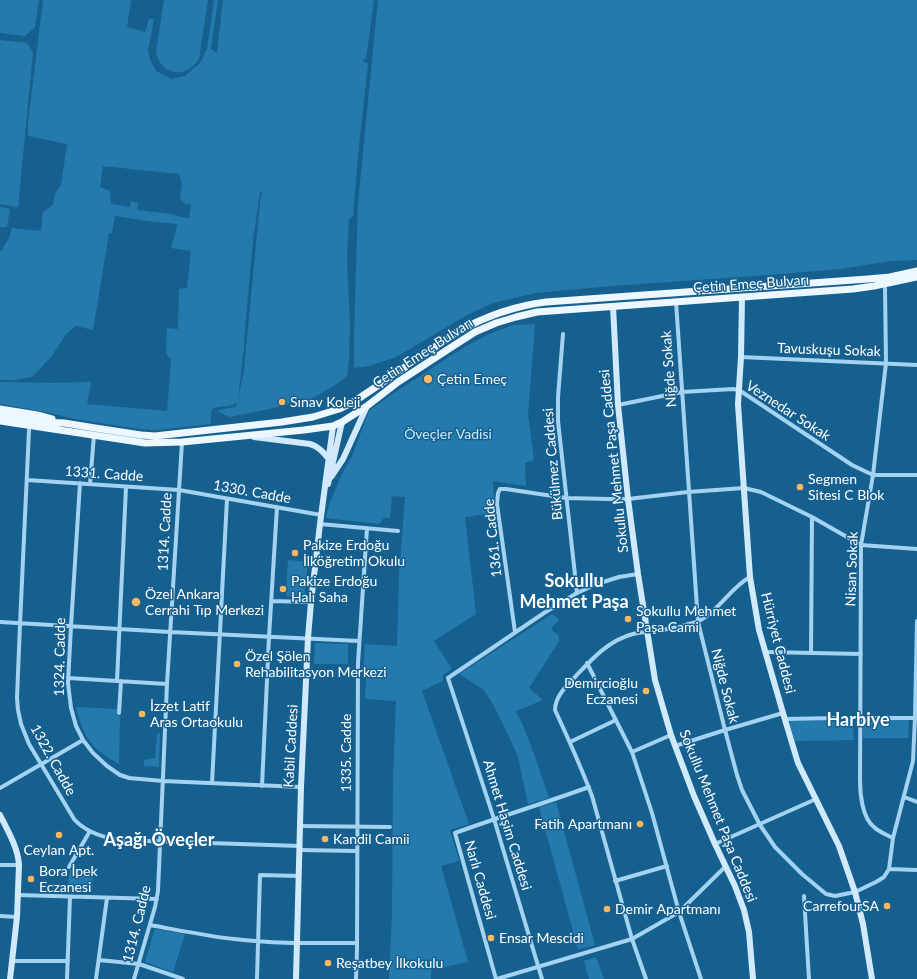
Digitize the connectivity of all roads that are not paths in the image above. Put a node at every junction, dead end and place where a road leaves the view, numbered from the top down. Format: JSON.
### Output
{"nodes":[{"id":1,"x":917,"y":266,"type":"edge"},
{"id":2,"x":917,"y":271,"type":"edge"},
{"id":3,"x":917,"y":277,"type":"edge"},
{"id":4,"x":868,"y":279,"type":"junction"},
{"id":5,"x":917,"y":282,"type":"edge"},
{"id":6,"x":874,"y":286,"type":"junction"},
{"id":7,"x":885,"y":288,"type":"junction"},
{"id":8,"x":742,"y":297,"type":"junction"},
{"id":9,"x":613,"y":298,"type":"junction"},
{"id":10,"x":676,"y":302,"type":"junction"},
{"id":11,"x":613,"y":306,"type":"junction"},
{"id":12,"x":563,"y":334,"type":"dead end"},
{"id":13,"x":741,"y":357,"type":"junction"},
{"id":14,"x":886,"y":363,"type":"junction"},
{"id":15,"x":917,"y":365,"type":"edge"},
{"id":16,"x":739,"y":390,"type":"junction"},
{"id":17,"x":682,"y":392,"type":"junction"},
{"id":18,"x":618,"y":405,"type":"junction"},
{"id":19,"x":367,"y":406,"type":"junction"},
{"id":20,"x":0,"y":409,"type":"edge"},
{"id":21,"x":339,"y":409,"type":"junction"},
{"id":22,"x":329,"y":413,"type":"junction"},
{"id":23,"x":0,"y":415,"type":"edge"},
{"id":24,"x":0,"y":421,"type":"edge"},
{"id":25,"x":342,"y":422,"type":"junction"},
{"id":26,"x":0,"y":426,"type":"edge"},
{"id":27,"x":64,"y":426,"type":"junction"},
{"id":28,"x":332,"y":426,"type":"junction"},
{"id":29,"x":30,"y":430,"type":"junction"},
{"id":30,"x":94,"y":435,"type":"junction"},
{"id":31,"x":242,"y":436,"type":"junction"},
{"id":32,"x":182,"y":442,"type":"junction"},
{"id":33,"x":328,"y":458,"type":"junction"},
{"id":34,"x":873,"y":475,"type":"junction"},
{"id":35,"x":917,"y":475,"type":"edge"},
{"id":36,"x":27,"y":480,"type":"junction"},
{"id":37,"x":329,"y":480,"type":"junction"},
{"id":38,"x":80,"y":483,"type":"junction"},
{"id":39,"x":90,"y":484,"type":"junction"},
{"id":40,"x":126,"y":486,"type":"junction"},
{"id":41,"x":744,"y":488,"type":"junction"},
{"id":42,"x":179,"y":490,"type":"junction"},
{"id":43,"x":688,"y":492,"type":"junction"},
{"id":44,"x":566,"y":498,"type":"junction"},
{"id":45,"x":226,"y":499,"type":"junction"},
{"id":46,"x":628,"y":499,"type":"junction"},
{"id":47,"x":277,"y":507,"type":"junction"},
{"id":48,"x":321,"y":515,"type":"junction"},
{"id":49,"x":812,"y":517,"type":"junction"},
{"id":50,"x":320,"y":524,"type":"junction"},
{"id":51,"x":367,"y":528,"type":"junction"},
{"id":52,"x":398,"y":531,"type":"dead end"},
{"id":53,"x":861,"y":545,"type":"junction"},
{"id":54,"x":917,"y":549,"type":"edge"},
{"id":55,"x":638,"y":574,"type":"junction"},
{"id":56,"x":750,"y":577,"type":"junction"},
{"id":57,"x":577,"y":593,"type":"junction"},
{"id":58,"x":271,"y":600,"type":"junction"},
{"id":59,"x":311,"y":602,"type":"junction"},
{"id":60,"x":917,"y":621,"type":"edge"},
{"id":61,"x":0,"y":622,"type":"edge"},
{"id":62,"x":698,"y":622,"type":"junction"},
{"id":63,"x":20,"y":624,"type":"junction"},
{"id":64,"x":71,"y":626,"type":"junction"},
{"id":65,"x":119,"y":629,"type":"junction"},
{"id":66,"x":170,"y":632,"type":"junction"},
{"id":67,"x":515,"y":632,"type":"junction"},
{"id":68,"x":647,"y":632,"type":"junction"},
{"id":69,"x":220,"y":634,"type":"junction"},
{"id":70,"x":269,"y":637,"type":"junction"},
{"id":71,"x":308,"y":638,"type":"junction"},
{"id":72,"x":359,"y":641,"type":"junction"},
{"id":73,"x":765,"y":652,"type":"junction"},
{"id":74,"x":811,"y":653,"type":"junction"},
{"id":75,"x":861,"y":654,"type":"junction"},
{"id":76,"x":587,"y":664,"type":"junction"},
{"id":77,"x":68,"y":678,"type":"junction"},
{"id":78,"x":119,"y":681,"type":"junction"},
{"id":79,"x":167,"y":684,"type":"junction"},
{"id":80,"x":120,"y":714,"type":"dead end"},
{"id":81,"x":784,"y":716,"type":"junction"},
{"id":82,"x":836,"y":718,"type":"dead end"},
{"id":83,"x":860,"y":718,"type":"junction"},
{"id":84,"x":916,"y":718,"type":"edge"},
{"id":85,"x":616,"y":720,"type":"junction"},
{"id":86,"x":725,"y":730,"type":"junction"},
{"id":87,"x":671,"y":734,"type":"junction"},
{"id":88,"x":83,"y":740,"type":"junction"},
{"id":89,"x":570,"y":742,"type":"junction"},
{"id":90,"x":675,"y":746,"type":"junction"},
{"id":91,"x":632,"y":752,"type":"junction"},
{"id":92,"x":40,"y":764,"type":"junction"},
{"id":93,"x":163,"y":781,"type":"junction"},
{"id":94,"x":212,"y":783,"type":"junction"},
{"id":95,"x":262,"y":786,"type":"junction"},
{"id":96,"x":301,"y":787,"type":"junction"},
{"id":97,"x":589,"y":787,"type":"junction"},
{"id":98,"x":0,"y":788,"type":"edge"},
{"id":99,"x":904,"y":797,"type":"junction"},
{"id":100,"x":816,"y":799,"type":"junction"},
{"id":101,"x":917,"y":802,"type":"edge"},
{"id":102,"x":0,"y":815,"type":"edge"},
{"id":103,"x":494,"y":819,"type":"junction"},
{"id":104,"x":760,"y":825,"type":"junction"},
{"id":105,"x":300,"y":826,"type":"junction"},
{"id":106,"x":357,"y":827,"type":"junction"},
{"id":107,"x":390,"y":827,"type":"dead end"},
{"id":108,"x":90,"y":831,"type":"junction"},
{"id":109,"x":893,"y":838,"type":"junction"},
{"id":110,"x":160,"y":841,"type":"junction"},
{"id":111,"x":715,"y":844,"type":"junction"},
{"id":112,"x":300,"y":848,"type":"junction"},
{"id":113,"x":356,"y":851,"type":"junction"},
{"id":114,"x":0,"y":865,"type":"edge"},
{"id":115,"x":19,"y":865,"type":"junction"},
{"id":116,"x":667,"y":866,"type":"junction"},
{"id":117,"x":726,"y":866,"type":"junction"},
{"id":118,"x":69,"y":867,"type":"dead end"},
{"id":119,"x":889,"y":869,"type":"junction"},
{"id":120,"x":917,"y":870,"type":"edge"},
{"id":121,"x":299,"y":876,"type":"junction"},
{"id":122,"x":616,"y":881,"type":"junction"},
{"id":123,"x":855,"y":892,"type":"junction"},
{"id":124,"x":18,"y":895,"type":"junction"},
{"id":125,"x":804,"y":896,"type":"dead end"},
{"id":126,"x":70,"y":897,"type":"junction"},
{"id":127,"x":107,"y":898,"type":"junction"},
{"id":128,"x":157,"y":899,"type":"junction"},
{"id":129,"x":679,"y":912,"type":"junction"},
{"id":130,"x":0,"y":916,"type":"edge"},
{"id":131,"x":17,"y":917,"type":"junction"},
{"id":132,"x":150,"y":925,"type":"junction"},
{"id":133,"x":632,"y":939,"type":"junction"},
{"id":134,"x":258,"y":941,"type":"junction"},
{"id":135,"x":298,"y":943,"type":"junction"},
{"id":136,"x":356,"y":943,"type":"junction"},
{"id":137,"x":98,"y":960,"type":"junction"},
{"id":138,"x":13,"y":961,"type":"junction"},
{"id":139,"x":68,"y":961,"type":"junction"},
{"id":140,"x":139,"y":964,"type":"junction"},
{"id":141,"x":538,"y":967,"type":"junction"},
{"id":142,"x":169,"y":977,"type":"edge"},
{"id":143,"x":10,"y":979,"type":"edge"},
{"id":144,"x":67,"y":979,"type":"edge"},
{"id":145,"x":96,"y":979,"type":"edge"},
{"id":146,"x":134,"y":979,"type":"edge"},
{"id":147,"x":183,"y":979,"type":"edge"},
{"id":148,"x":257,"y":979,"type":"edge"},
{"id":149,"x":296,"y":979,"type":"edge"},
{"id":150,"x":356,"y":979,"type":"edge"},
{"id":151,"x":497,"y":979,"type":"edge"},
{"id":152,"x":542,"y":979,"type":"edge"},
{"id":153,"x":646,"y":979,"type":"edge"},
{"id":154,"x":701,"y":979,"type":"edge"},
{"id":155,"x":753,"y":979,"type":"edge"},
{"id":156,"x":809,"y":979,"type":"edge"},
{"id":157,"x":872,"y":979,"type":"edge"}],
"edges":[{"from":1,"to":4,"type":"main road","name":"Çetin Emeç Bulvarı"},
{"from":2,"to":4,"type":"main road","name":"Çetin Emeç Bulvarı"},
{"from":3,"to":6,"type":"main road","name":"Çetin Emeç Bulvarı"},
{"from":4,"to":9,"type":"main road","name":"Çetin Emeç Bulvarı"},
{"from":5,"to":7,"type":"main road","name":"Çetin Emeç Bulvarı"},
{"from":6,"to":7,"type":"main road","name":"Çetin Emeç Bulvarı"},
{"from":6,"to":8,"type":"main road","name":"Çetin Emeç Bulvarı"},
{"from":7,"to":14,"type":"street","name":"Nisan Sokak"},
{"from":8,"to":10,"type":"main road","name":"Çetin Emeç Bulvarı"},
{"from":8,"to":13,"type":"main road","name":"Hürriyet Caddesi"},
{"from":9,"to":11,"type":"main road"},
{"from":9,"to":21,"type":"main road","name":"Çetin Emeç Bulvarı"},
{"from":10,"to":11,"type":"main road","name":"Çetin Emeç Bulvarı"},
{"from":10,"to":17,"type":"street","name":"Niğde Sokak"},
{"from":11,"to":18,"type":"main road","name":"Sokullu Mehmet Paşa Caddesi"},
{"from":11,"to":19,"type":"main road","name":"Çetin Emeç Bulvarı"},
{"from":12,"to":44,"type":"street","name":"Bükülmez Caddesi"},
{"from":13,"to":14,"type":"street","name":"Tavuskuşu Sokak"},
{"from":13,"to":16,"type":"main road","name":"Hürriyet Caddesi"},
{"from":14,"to":15,"type":"street","name":"Tavuskuşu Sokak"},
{"from":14,"to":34,"type":"street","name":"Nisan Sokak"},
{"from":16,"to":17,"type":"street","name":"Veznedar Sokak"},
{"from":16,"to":34,"type":"street","name":"Veznedar Sokak"},
{"from":16,"to":41,"type":"main road","name":"Hürriyet Caddesi"},
{"from":17,"to":18,"type":"street","name":"Veznedar Sokak"},
{"from":17,"to":43,"type":"street","name":"Niğde Sokak"},
{"from":18,"to":46,"type":"main road","name":"Sokullu Mehmet Paşa Caddesi"},
{"from":19,"to":25,"type":"main road","name":"Çetin Emeç Bulvarı"},
{"from":19,"to":37,"type":"main road"},
{"from":20,"to":27,"type":"main road","name":"Çetin Emeç Bulvarı"},
{"from":21,"to":22,"type":"main road","name":"Çetin Emeç Bulvarı"},
{"from":21,"to":25,"type":"main road"},
{"from":22,"to":27,"type":"main road","name":"Çetin Emeç Bulvarı"},
{"from":22,"to":28,"type":"main road"},
{"from":23,"to":27,"type":"main road","name":"Çetin Emeç Bulvarı"},
{"from":24,"to":27,"type":"main road","name":"Çetin Emeç Bulvarı"},
{"from":25,"to":28,"type":"main road","name":"Çetin Emeç Bulvarı"},
{"from":25,"to":37,"type":"main road","name":"Kabil Caddesi"},
{"from":26,"to":29,"type":"main road","name":"Çetin Emeç Bulvarı"},
{"from":27,"to":29,"type":"main road","name":"Çetin Emeç Bulvarı"},
{"from":27,"to":30,"type":"main road","name":"Çetin Emeç Bulvarı"},
{"from":28,"to":31,"type":"main road","name":"Çetin Emeç Bulvarı"},
{"from":28,"to":33,"type":"main road","name":"Kabil Caddesi"},
{"from":29,"to":36,"type":"street","name":"1322. Cadde"},
{"from":30,"to":32,"type":"main road","name":"Çetin Emeç Bulvarı"},
{"from":30,"to":39,"type":"street"},
{"from":31,"to":32,"type":"main road","name":"Çetin Emeç Bulvarı"},
{"from":31,"to":33,"type":"main road"},
{"from":32,"to":42,"type":"street","name":"1314. Cadde"},
{"from":33,"to":48,"type":"main road","name":"Kabil Caddesi"},
{"from":34,"to":35,"type":"street","name":"Veznedar Sokak"},
{"from":34,"to":53,"type":"street","name":"Nisan Sokak"},
{"from":36,"to":38,"type":"street","name":"1331. Cadde"},
{"from":36,"to":63,"type":"street","name":"1322. Cadde"},
{"from":37,"to":48,"type":"main road","name":"Kabil Caddesi"},
{"from":38,"to":39,"type":"street","name":"1331. Cadde"},
{"from":38,"to":64,"type":"street","name":"1324. Cadde"},
{"from":39,"to":40,"type":"street","name":"1331. Cadde"},
{"from":40,"to":42,"type":"street","name":"1331. Cadde"},
{"from":40,"to":65,"type":"street"},
{"from":41,"to":43,"type":"street"},
{"from":41,"to":49,"type":"street"},
{"from":41,"to":56,"type":"main road","name":"Hürriyet Caddesi"},
{"from":42,"to":45,"type":"street","name":"1330. Cadde"},
{"from":42,"to":66,"type":"street","name":"1314. Cadde"},
{"from":43,"to":46,"type":"street"},
{"from":43,"to":62,"type":"street","name":"Niğde Sokak"},
{"from":44,"to":46,"type":"street"},
{"from":44,"to":57,"type":"street","name":"Bükülmez Caddesi"},
{"from":44,"to":67,"type":"street","name":"1361. Cadde"},
{"from":45,"to":47,"type":"street","name":"1330. Cadde"},
{"from":45,"to":69,"type":"street"},
{"from":46,"to":55,"type":"main road","name":"Sokullu Mehmet Paşa Caddesi"},
{"from":47,"to":48,"type":"street","name":"1330. Cadde"},
{"from":47,"to":58,"type":"street"},
{"from":48,"to":50,"type":"main road","name":"Kabil Caddesi"},
{"from":49,"to":53,"type":"street"},
{"from":49,"to":74,"type":"street"},
{"from":50,"to":51,"type":"street"},
{"from":50,"to":59,"type":"main road","name":"Kabil Caddesi"},
{"from":51,"to":52,"type":"street"},
{"from":51,"to":72,"type":"street","name":"1335. Cadde"},
{"from":53,"to":54,"type":"street"},
{"from":53,"to":75,"type":"street","name":"Nisan Sokak"},
{"from":55,"to":57,"type":"street"},
{"from":55,"to":68,"type":"main road","name":"Sokullu Mehmet Paşa Caddesi"},
{"from":56,"to":62,"type":"street"},
{"from":56,"to":73,"type":"main road","name":"Hürriyet Caddesi"},
{"from":57,"to":67,"type":"street"},
{"from":58,"to":59,"type":"street"},
{"from":58,"to":70,"type":"street"},
{"from":59,"to":71,"type":"main road","name":"Kabil Caddesi"},
{"from":60,"to":84,"type":"street"},
{"from":61,"to":63,"type":"street"},
{"from":62,"to":68,"type":"street"},
{"from":62,"to":86,"type":"street","name":"Niğde Sokak"},
{"from":63,"to":64,"type":"street"},
{"from":63,"to":92,"type":"street","name":"1322. Cadde"},
{"from":64,"to":65,"type":"street"},
{"from":64,"to":77,"type":"street","name":"1324. Cadde"},
{"from":65,"to":66,"type":"street"},
{"from":65,"to":78,"type":"street"},
{"from":66,"to":69,"type":"street"},
{"from":66,"to":79,"type":"street","name":"1314. Cadde"},
{"from":67,"to":103,"type":"street","name":"Ahmet Haşim Caddesi"},
{"from":68,"to":76,"type":"street"},
{"from":68,"to":87,"type":"main road","name":"Sokullu Mehmet Paşa Caddesi"},
{"from":69,"to":70,"type":"street"},
{"from":69,"to":94,"type":"street"},
{"from":70,"to":71,"type":"street"},
{"from":70,"to":95,"type":"street"},
{"from":71,"to":72,"type":"street"},
{"from":71,"to":96,"type":"main road","name":"Kabil Caddesi"},
{"from":72,"to":106,"type":"street","name":"1335. Cadde"},
{"from":73,"to":74,"type":"street"},
{"from":73,"to":81,"type":"main road","name":"Hürriyet Caddesi"},
{"from":74,"to":75,"type":"street"},
{"from":75,"to":83,"type":"street","name":"Nisan Sokak"},
{"from":76,"to":85,"type":"street"},
{"from":76,"to":89,"type":"street"},
{"from":77,"to":78,"type":"street"},
{"from":77,"to":88,"type":"street","name":"1324. Cadde"},
{"from":78,"to":79,"type":"street"},
{"from":78,"to":80,"type":"street"},
{"from":79,"to":93,"type":"street","name":"1314. Cadde"},
{"from":81,"to":82,"type":"street"},
{"from":81,"to":86,"type":"street"},
{"from":81,"to":100,"type":"main road","name":"Hürriyet Caddesi"},
{"from":83,"to":84,"type":"street"},
{"from":83,"to":109,"type":"street","name":"Nisan Sokak"},
{"from":84,"to":99,"type":"street"},
{"from":85,"to":89,"type":"street"},
{"from":85,"to":91,"type":"street"},
{"from":86,"to":90,"type":"street"},
{"from":86,"to":104,"type":"street","name":"Niğde Sokak"},
{"from":87,"to":90,"type":"main road","name":"Sokullu Mehmet Paşa Caddesi"},
{"from":87,"to":91,"type":"street"},
{"from":88,"to":92,"type":"street"},
{"from":88,"to":93,"type":"street","name":"1324. Cadde"},
{"from":89,"to":97,"type":"street"},
{"from":90,"to":111,"type":"main road","name":"Sokullu Mehmet Paşa Caddesi"},
{"from":91,"to":116,"type":"street"},
{"from":92,"to":98,"type":"street"},
{"from":92,"to":108,"type":"street","name":"1322. Cadde"},
{"from":93,"to":94,"type":"street","name":"1324. Cadde"},
{"from":93,"to":110,"type":"street","name":"1314. Cadde"},
{"from":94,"to":95,"type":"street","name":"1324. Cadde"},
{"from":95,"to":96,"type":"street","name":"1324. Cadde"},
{"from":96,"to":105,"type":"main road","name":"Kabil Caddesi"},
{"from":97,"to":103,"type":"street"},
{"from":97,"to":122,"type":"street"},
{"from":99,"to":101,"type":"street"},
{"from":99,"to":109,"type":"street"},
{"from":100,"to":104,"type":"street"},
{"from":100,"to":123,"type":"main road","name":"Hürriyet Caddesi"},
{"from":102,"to":115,"type":"main road"},
{"from":103,"to":141,"type":"street","name":"Ahmet Haşim Caddesi"},
{"from":103,"to":151,"type":"street","name":"Narlı Caddesi"},
{"from":104,"to":111,"type":"street"},
{"from":104,"to":123,"type":"street","name":"Niğde Sokak"},
{"from":105,"to":106,"type":"street"},
{"from":105,"to":112,"type":"main road","name":"Kabil Caddesi"},
{"from":106,"to":107,"type":"street"},
{"from":106,"to":113,"type":"street","name":"1335. Cadde"},
{"from":108,"to":110,"type":"street","name":"1322. Cadde"},
{"from":108,"to":118,"type":"street"},
{"from":109,"to":119,"type":"street"},
{"from":110,"to":112,"type":"street","name":"1322. Cadde"},
{"from":110,"to":128,"type":"street","name":"1314. Cadde"},
{"from":111,"to":117,"type":"main road","name":"Sokullu Mehmet Paşa Caddesi"},
{"from":112,"to":113,"type":"street","name":"1322. Cadde"},
{"from":112,"to":121,"type":"main road","name":"Kabil Caddesi"},
{"from":113,"to":136,"type":"street","name":"1335. Cadde"},
{"from":114,"to":115,"type":"street"},
{"from":115,"to":124,"type":"main road"},
{"from":116,"to":122,"type":"street"},
{"from":116,"to":129,"type":"street"},
{"from":117,"to":129,"type":"street"},
{"from":117,"to":155,"type":"main road","name":"Sokullu Mehmet Paşa Caddesi"},
{"from":119,"to":120,"type":"street"},
{"from":119,"to":123,"type":"street","name":"Niğde Sokak"},
{"from":121,"to":134,"type":"street"},
{"from":121,"to":135,"type":"main road","name":"Kabil Caddesi"},
{"from":122,"to":133,"type":"street"},
{"from":123,"to":157,"type":"main road","name":"Hürriyet Caddesi"},
{"from":124,"to":126,"type":"street"},
{"from":124,"to":131,"type":"main road"},
{"from":125,"to":156,"type":"street"},
{"from":126,"to":127,"type":"street"},
{"from":126,"to":139,"type":"street"},
{"from":127,"to":128,"type":"street"},
{"from":127,"to":137,"type":"street"},
{"from":128,"to":132,"type":"street","name":"1314. Cadde"},
{"from":129,"to":133,"type":"street"},
{"from":129,"to":154,"type":"street"},
{"from":130,"to":131,"type":"street"},
{"from":131,"to":138,"type":"main road"},
{"from":132,"to":134,"type":"street"},
{"from":132,"to":140,"type":"street","name":"1314. Cadde"},
{"from":133,"to":141,"type":"street"},
{"from":133,"to":153,"type":"street"},
{"from":134,"to":135,"type":"street"},
{"from":134,"to":148,"type":"street"},
{"from":135,"to":136,"type":"street"},
{"from":135,"to":149,"type":"main road","name":"Kabil Caddesi"},
{"from":136,"to":150,"type":"street","name":"1335. Cadde"},
{"from":137,"to":140,"type":"street"},
{"from":137,"to":145,"type":"street"},
{"from":138,"to":139,"type":"street"},
{"from":138,"to":143,"type":"main road"},
{"from":139,"to":144,"type":"street"},
{"from":140,"to":142,"type":"street"},
{"from":140,"to":146,"type":"street","name":"1314. Cadde"},
{"from":141,"to":151,"type":"street"},
{"from":141,"to":152,"type":"street","name":"Ahmet Haşim Caddesi"},
{"from":142,"to":147,"type":"street"}]}
